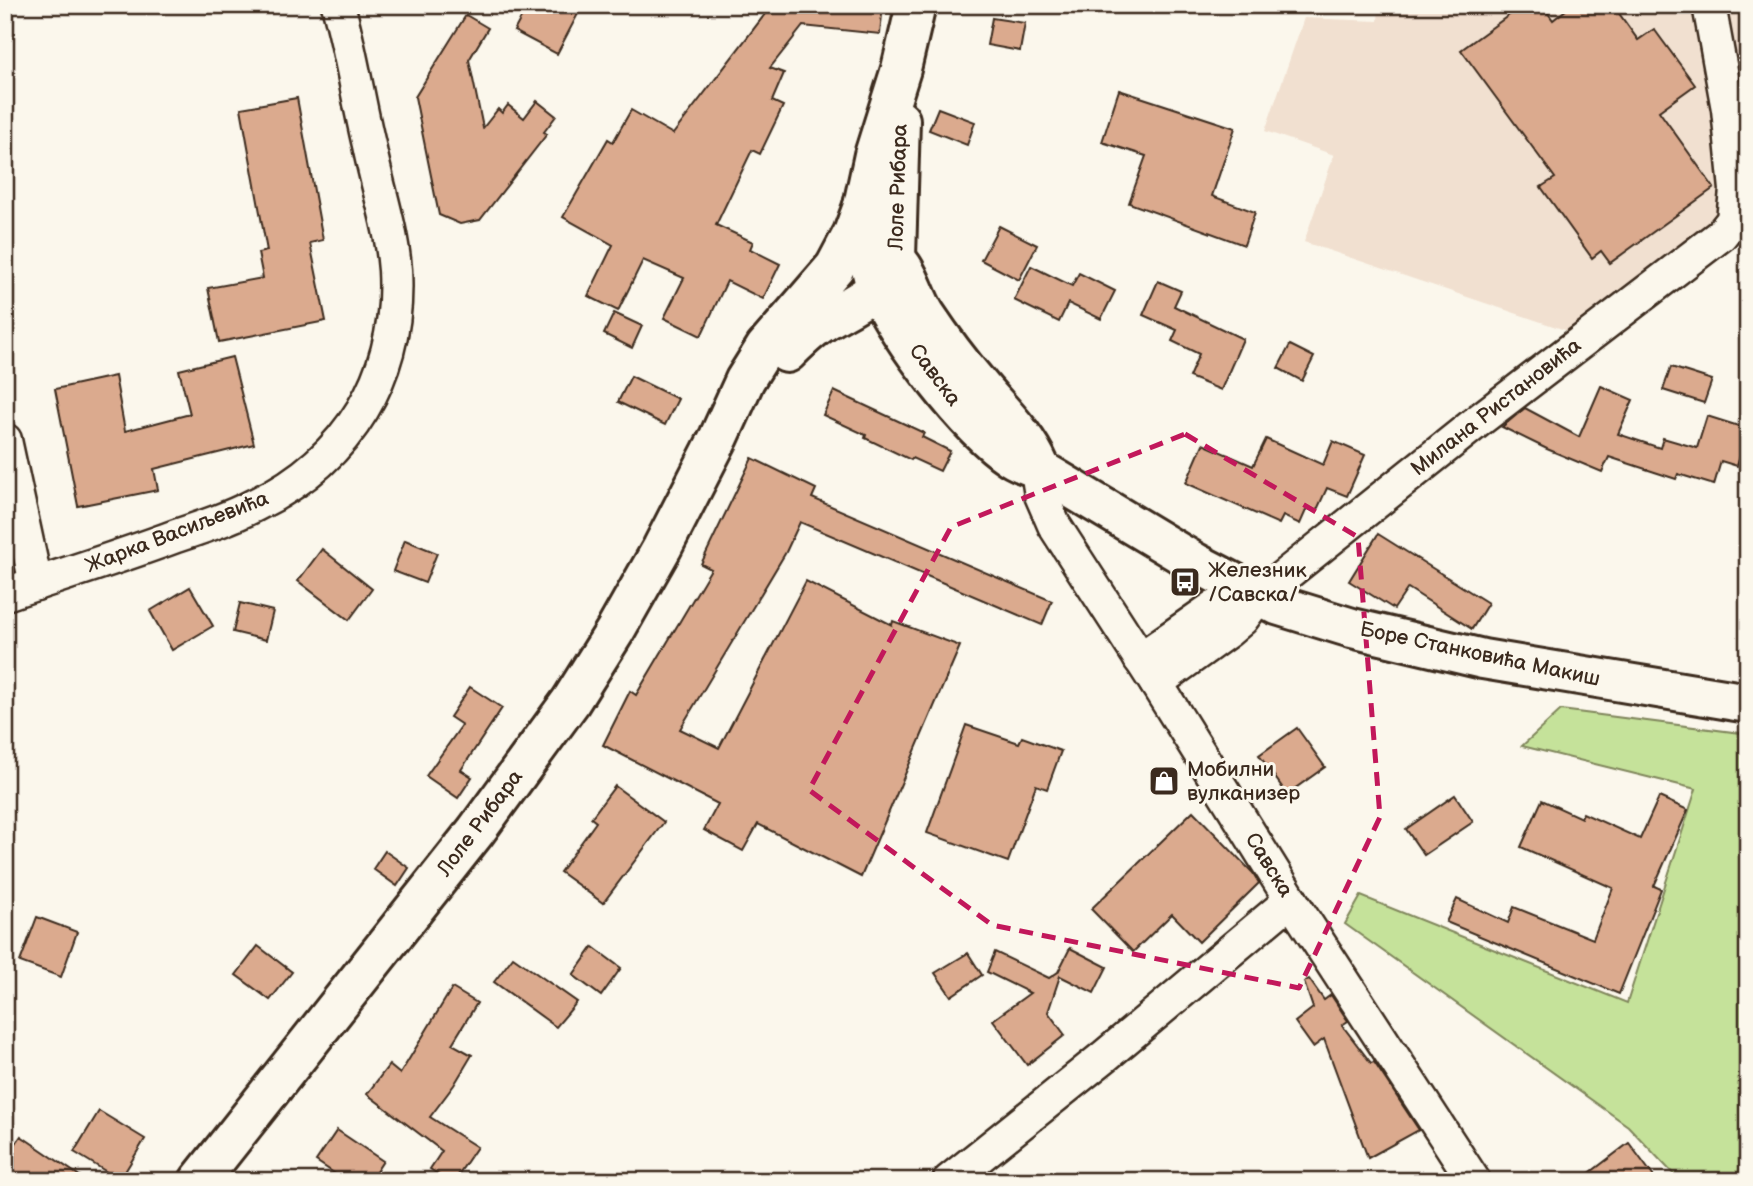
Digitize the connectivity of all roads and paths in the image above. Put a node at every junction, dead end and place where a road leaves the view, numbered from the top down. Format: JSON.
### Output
{"nodes":[{"id":1,"x":338,"y":5,"type":"edge"},
{"id":2,"x":916,"y":5,"type":"edge"},
{"id":3,"x":1709,"y":5,"type":"edge"},
{"id":4,"x":901,"y":69,"type":"junction"},
{"id":5,"x":1740,"y":223,"type":"edge"},
{"id":6,"x":868,"y":256,"type":"junction"},
{"id":7,"x":878,"y":290,"type":"junction"},
{"id":8,"x":719,"y":437,"type":"junction"},
{"id":9,"x":5,"y":440,"type":"edge"},
{"id":10,"x":1041,"y":470,"type":"junction"},
{"id":11,"x":36,"y":584,"type":"junction"},
{"id":12,"x":5,"y":594,"type":"edge"},
{"id":13,"x":1259,"y":596,"type":"junction"},
{"id":14,"x":1148,"y":671,"type":"junction"},
{"id":15,"x":1748,"y":703,"type":"edge"},
{"id":16,"x":1291,"y":900,"type":"junction"},
{"id":17,"x":199,"y":1181,"type":"edge"},
{"id":18,"x":949,"y":1181,"type":"edge"},
{"id":19,"x":1474,"y":1181,"type":"edge"}],
"edges":[{"from":1,"to":11,"type":"street","name":"Жарка Васиљевића"},
{"from":2,"to":4,"type":"main road","name":"Лоле Рибара"},
{"from":3,"to":5,"type":"street"},
{"from":4,"to":6,"type":"main road","name":"Лоле Рибара"},
{"from":4,"to":6,"type":"main road","name":"Лоле Рибара"},
{"from":5,"to":13,"type":"street","name":"Милана Ристановића"},
{"from":6,"to":7,"type":"main road","name":"Лоле Рибара"},
{"from":6,"to":8,"type":"main road","name":"Лоле Рибара"},
{"from":6,"to":10,"type":"main road","name":"Савска"},
{"from":7,"to":8,"type":"main road","name":"Лоле Рибара"},
{"from":7,"to":10,"type":"main road","name":"Савска"},
{"from":8,"to":17,"type":"main road","name":"Лоле Рибара"},
{"from":9,"to":11,"type":"street"},
{"from":10,"to":13,"type":"main road","name":"Боре Станковића Макиш"},
{"from":10,"to":14,"type":"street","name":"Савска"},
{"from":11,"to":12,"type":"street","name":"Жарка Васиљевића"},
{"from":13,"to":14,"type":"street","name":"Милана Ристановића"},
{"from":13,"to":15,"type":"main road","name":"Боре Станковића Макиш"},
{"from":14,"to":16,"type":"street","name":"Савска"},
{"from":16,"to":18,"type":"street"},
{"from":16,"to":19,"type":"street","name":"Савска"}]}
